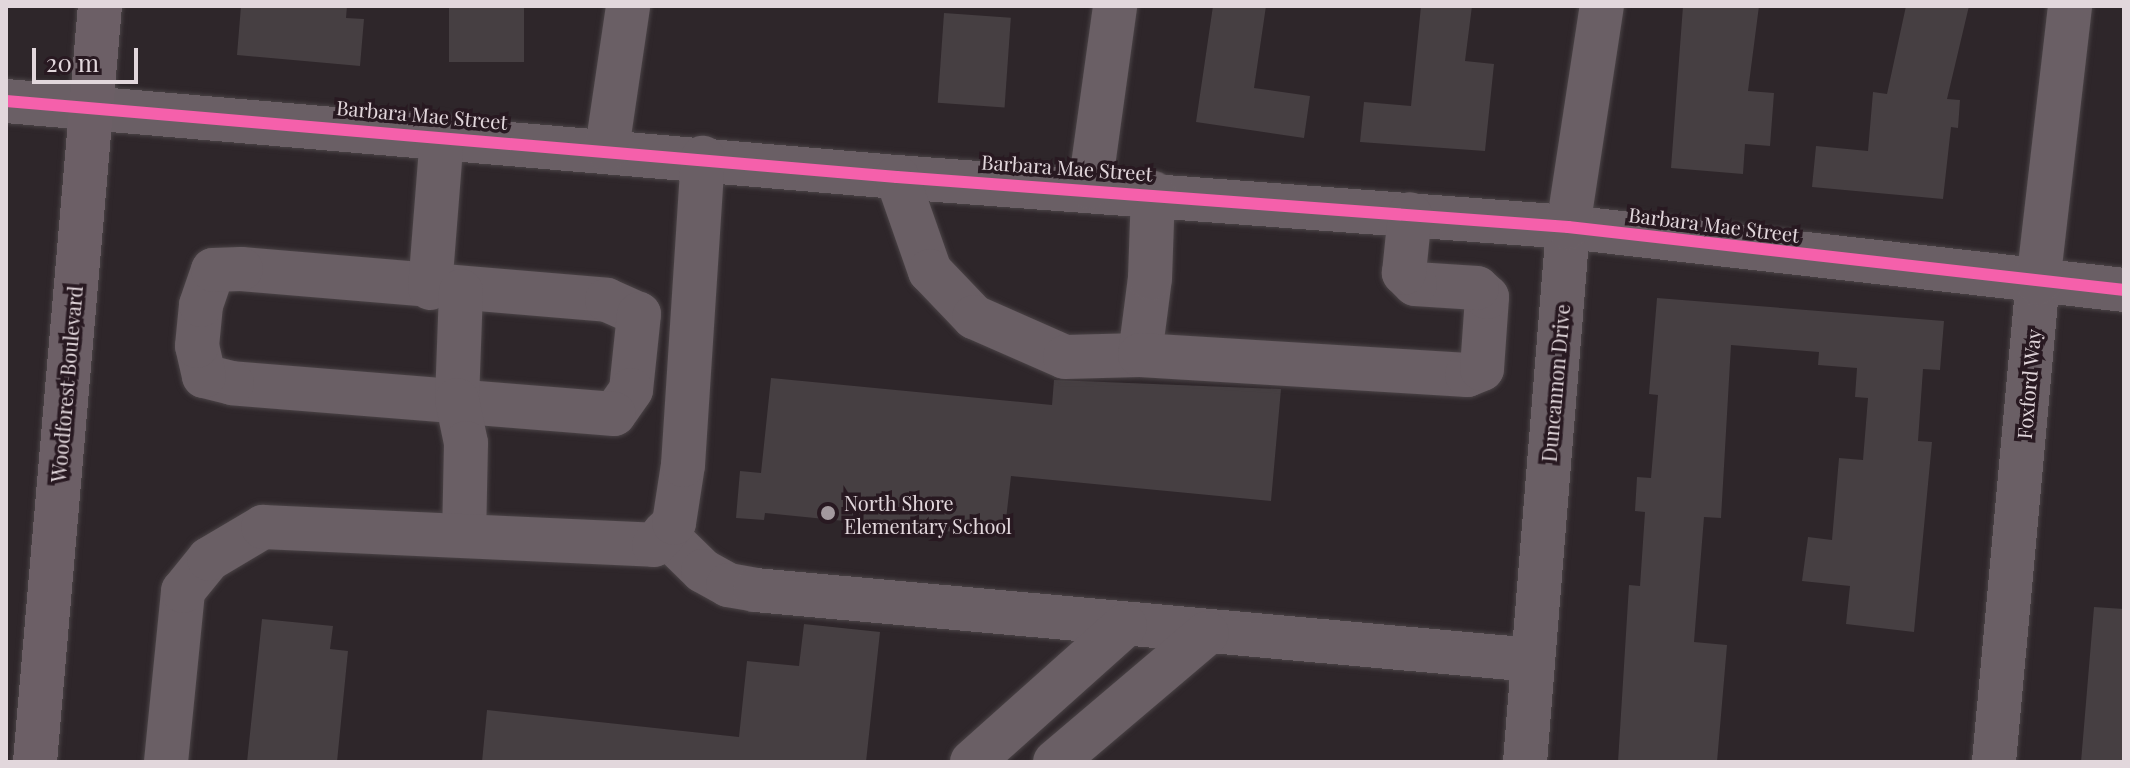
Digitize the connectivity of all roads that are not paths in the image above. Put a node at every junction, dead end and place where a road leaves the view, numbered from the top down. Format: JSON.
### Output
{"nodes":[{"id":1,"x":100,"y":6,"type":"edge"},
{"id":2,"x":628,"y":6,"type":"edge"},
{"id":3,"x":1115,"y":6,"type":"edge"},
{"id":4,"x":1602,"y":6,"type":"edge"},
{"id":5,"x":2070,"y":6,"type":"edge"},
{"id":6,"x":6,"y":101,"type":"edge"},
{"id":7,"x":89,"y":107,"type":"junction"},
{"id":8,"x":442,"y":136,"type":"junction"},
{"id":9,"x":607,"y":149,"type":"junction"},
{"id":10,"x":703,"y":158,"type":"junction"},
{"id":11,"x":897,"y":177,"type":"junction"},
{"id":12,"x":1090,"y":187,"type":"junction"},
{"id":13,"x":1153,"y":193,"type":"junction"},
{"id":14,"x":1410,"y":214,"type":"junction"},
{"id":15,"x":1568,"y":227,"type":"junction"},
{"id":16,"x":2038,"y":283,"type":"junction"},
{"id":17,"x":445,"y":289,"type":"junction"},
{"id":18,"x":2124,"y":290,"type":"edge"},
{"id":19,"x":1140,"y":355,"type":"junction"},
{"id":20,"x":457,"y":400,"type":"junction"},
{"id":21,"x":664,"y":533,"type":"junction"},
{"id":22,"x":464,"y":536,"type":"junction"},
{"id":23,"x":1125,"y":625,"type":"junction"},
{"id":24,"x":1207,"y":633,"type":"junction"},
{"id":25,"x":1533,"y":660,"type":"junction"},
{"id":26,"x":35,"y":762,"type":"edge"},
{"id":27,"x":166,"y":762,"type":"edge"},
{"id":28,"x":972,"y":762,"type":"edge"},
{"id":29,"x":1055,"y":762,"type":"edge"},
{"id":30,"x":1525,"y":762,"type":"edge"},
{"id":31,"x":1994,"y":762,"type":"edge"}],
"edges":[{"from":1,"to":7,"type":"main road","name":"Woodforest Boulevard"},
{"from":2,"to":9,"type":"street"},
{"from":3,"to":12,"type":"street"},
{"from":4,"to":15,"type":"street","name":"Duncannon Drive"},
{"from":5,"to":16,"type":"street","name":"Foxford Way"},
{"from":6,"to":7,"type":"street","name":"Barbara Mae Street"},
{"from":7,"to":8,"type":"street","name":"Barbara Mae Street"},
{"from":7,"to":26,"type":"main road","name":"Woodforest Boulevard"},
{"from":8,"to":9,"type":"street","name":"Barbara Mae Street"},
{"from":8,"to":17,"type":"street"},
{"from":9,"to":10,"type":"street","name":"Barbara Mae Street"},
{"from":10,"to":11,"type":"street","name":"Barbara Mae Street"},
{"from":10,"to":21,"type":"street"},
{"from":11,"to":12,"type":"street","name":"Barbara Mae Street"},
{"from":11,"to":19,"type":"street"},
{"from":12,"to":13,"type":"street","name":"Barbara Mae Street"},
{"from":13,"to":14,"type":"street","name":"Barbara Mae Street"},
{"from":13,"to":19,"type":"street"},
{"from":14,"to":15,"type":"street","name":"Barbara Mae Street"},
{"from":14,"to":19,"type":"street"},
{"from":15,"to":16,"type":"street","name":"Barbara Mae Street"},
{"from":15,"to":25,"type":"street","name":"Duncannon Drive"},
{"from":16,"to":18,"type":"street","name":"Barbara Mae Street"},
{"from":16,"to":31,"type":"street","name":"Foxford Way"},
{"from":17,"to":20,"type":"street"},
{"from":17,"to":20,"type":"street"},
{"from":17,"to":20,"type":"street"},
{"from":20,"to":22,"type":"street"},
{"from":21,"to":22,"type":"street"},
{"from":21,"to":23,"type":"street"},
{"from":22,"to":27,"type":"street"},
{"from":23,"to":24,"type":"street"},
{"from":23,"to":28,"type":"street"},
{"from":24,"to":25,"type":"street"},
{"from":24,"to":29,"type":"street"},
{"from":25,"to":30,"type":"street","name":"Duncannon Drive"}]}
